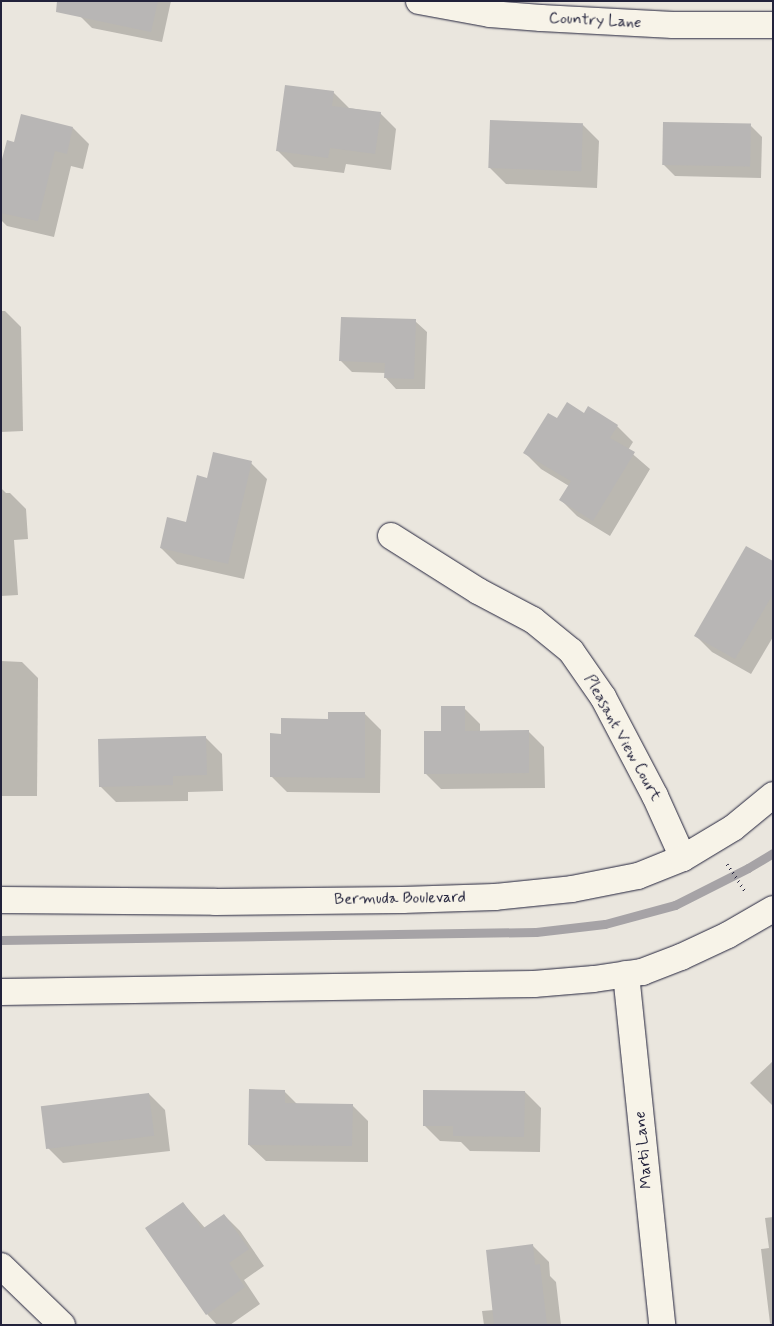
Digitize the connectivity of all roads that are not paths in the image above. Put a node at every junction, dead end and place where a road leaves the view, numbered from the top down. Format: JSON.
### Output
{"nodes":[{"id":1,"x":419,"y":1,"type":"edge"},
{"id":2,"x":773,"y":25,"type":"edge"},
{"id":3,"x":391,"y":536,"type":"dead end"},
{"id":4,"x":773,"y":795,"type":"edge"},
{"id":5,"x":684,"y":858,"type":"junction"},
{"id":6,"x":1,"y":900,"type":"edge"},
{"id":7,"x":762,"y":905,"type":"edge"},
{"id":8,"x":626,"y":974,"type":"junction"},
{"id":9,"x":1,"y":992,"type":"edge"},
{"id":10,"x":1,"y":1266,"type":"edge"},
{"id":11,"x":62,"y":1325,"type":"edge"},
{"id":12,"x":662,"y":1325,"type":"edge"}],
"edges":[{"from":1,"to":2,"type":"street","name":"Country Lane"},
{"from":3,"to":5,"type":"street","name":"Pleasant View Court"},
{"from":4,"to":5,"type":"street","name":"Bermuda Boulevard"},
{"from":5,"to":6,"type":"street","name":"Bermuda Boulevard"},
{"from":7,"to":8,"type":"street"},
{"from":8,"to":9,"type":"street"},
{"from":8,"to":12,"type":"street","name":"Marti Lane"},
{"from":10,"to":11,"type":"street"}]}
